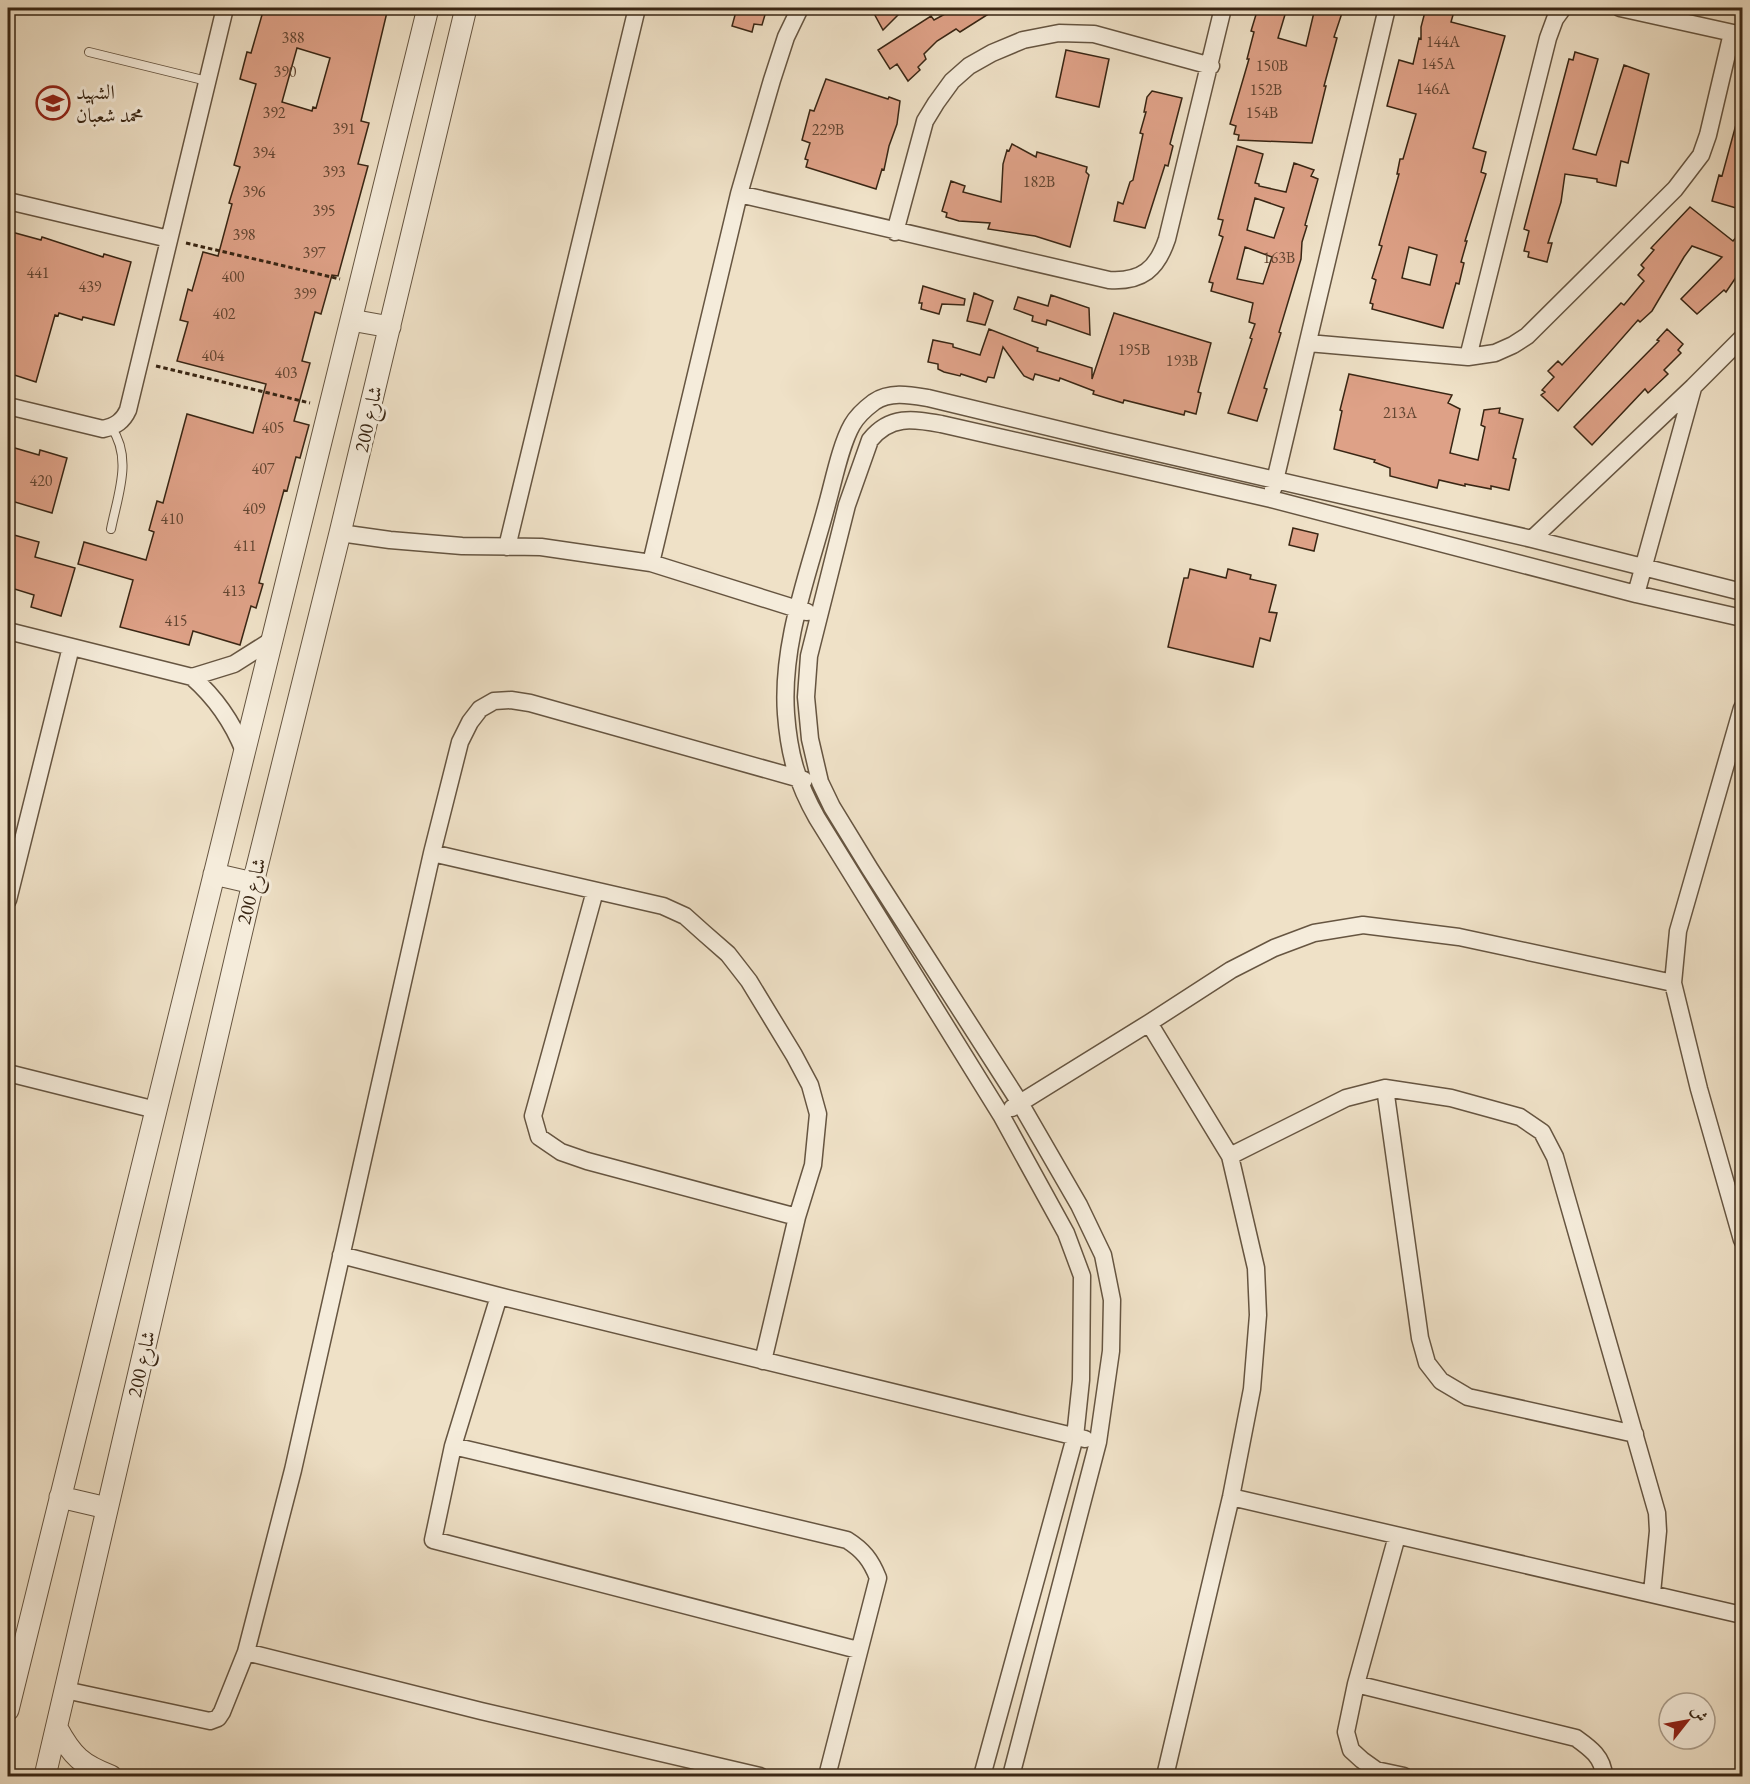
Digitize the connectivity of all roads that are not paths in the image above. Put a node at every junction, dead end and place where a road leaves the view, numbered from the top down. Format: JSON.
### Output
{"nodes":[{"id":1,"x":225,"y":8,"type":"edge"},
{"id":2,"x":428,"y":8,"type":"edge"},
{"id":3,"x":466,"y":8,"type":"edge"},
{"id":4,"x":637,"y":8,"type":"edge"},
{"id":5,"x":800,"y":8,"type":"edge"},
{"id":6,"x":1224,"y":8,"type":"edge"},
{"id":7,"x":1387,"y":8,"type":"edge"},
{"id":8,"x":1563,"y":8,"type":"edge"},
{"id":9,"x":1620,"y":8,"type":"edge"},
{"id":10,"x":1737,"y":34,"type":"edge"},
{"id":11,"x":89,"y":52,"type":"dead end"},
{"id":12,"x":1211,"y":66,"type":"junction"},
{"id":13,"x":207,"y":81,"type":"junction"},
{"id":14,"x":740,"y":194,"type":"junction"},
{"id":15,"x":8,"y":201,"type":"edge"},
{"id":16,"x":896,"y":232,"type":"junction"},
{"id":17,"x":169,"y":239,"type":"junction"},
{"id":18,"x":351,"y":320,"type":"junction"},
{"id":19,"x":390,"y":327,"type":"junction"},
{"id":20,"x":1743,"y":338,"type":"edge"},
{"id":21,"x":1308,"y":344,"type":"junction"},
{"id":22,"x":1468,"y":357,"type":"junction"},
{"id":23,"x":1693,"y":387,"type":"junction"},
{"id":24,"x":8,"y":406,"type":"edge"},
{"id":25,"x":111,"y":427,"type":"junction"},
{"id":26,"x":1275,"y":478,"type":"junction"},
{"id":27,"x":1271,"y":499,"type":"junction"},
{"id":28,"x":111,"y":529,"type":"dead end"},
{"id":29,"x":340,"y":533,"type":"junction"},
{"id":30,"x":1532,"y":539,"type":"junction"},
{"id":31,"x":507,"y":547,"type":"junction"},
{"id":32,"x":651,"y":563,"type":"junction"},
{"id":33,"x":1643,"y":567,"type":"junction"},
{"id":34,"x":1743,"y":592,"type":"edge"},
{"id":35,"x":1636,"y":594,"type":"junction"},
{"id":36,"x":797,"y":609,"type":"junction"},
{"id":37,"x":818,"y":615,"type":"junction"},
{"id":38,"x":1743,"y":618,"type":"edge"},
{"id":39,"x":8,"y":632,"type":"edge"},
{"id":40,"x":272,"y":640,"type":"junction"},
{"id":41,"x":70,"y":647,"type":"junction"},
{"id":42,"x":192,"y":677,"type":"junction"},
{"id":43,"x":1743,"y":708,"type":"edge"},
{"id":44,"x":244,"y":751,"type":"junction"},
{"id":45,"x":797,"y":779,"type":"junction"},
{"id":46,"x":820,"y":782,"type":"junction"},
{"id":47,"x":432,"y":853,"type":"junction"},
{"id":48,"x":214,"y":874,"type":"junction"},
{"id":49,"x":253,"y":883,"type":"junction"},
{"id":50,"x":595,"y":891,"type":"junction"},
{"id":51,"x":8,"y":900,"type":"edge"},
{"id":52,"x":1673,"y":983,"type":"junction"},
{"id":53,"x":1149,"y":1023,"type":"junction"},
{"id":54,"x":8,"y":1073,"type":"edge"},
{"id":55,"x":1384,"y":1088,"type":"junction"},
{"id":56,"x":1020,"y":1102,"type":"junction"},
{"id":57,"x":156,"y":1110,"type":"junction"},
{"id":58,"x":1000,"y":1115,"type":"junction"},
{"id":59,"x":1230,"y":1156,"type":"junction"},
{"id":60,"x":797,"y":1217,"type":"junction"},
{"id":61,"x":1743,"y":1240,"type":"edge"},
{"id":62,"x":341,"y":1255,"type":"junction"},
{"id":63,"x":499,"y":1296,"type":"junction"},
{"id":64,"x":763,"y":1361,"type":"junction"},
{"id":65,"x":1635,"y":1434,"type":"junction"},
{"id":66,"x":1075,"y":1437,"type":"junction"},
{"id":67,"x":1098,"y":1442,"type":"junction"},
{"id":68,"x":453,"y":1446,"type":"junction"},
{"id":69,"x":60,"y":1497,"type":"junction"},
{"id":70,"x":1232,"y":1497,"type":"junction"},
{"id":71,"x":107,"y":1508,"type":"junction"},
{"id":72,"x":1397,"y":1536,"type":"junction"},
{"id":73,"x":1652,"y":1593,"type":"junction"},
{"id":74,"x":1743,"y":1615,"type":"edge"},
{"id":75,"x":858,"y":1650,"type":"junction"},
{"id":76,"x":246,"y":1652,"type":"junction"},
{"id":77,"x":1356,"y":1684,"type":"junction"},
{"id":78,"x":65,"y":1690,"type":"junction"},
{"id":79,"x":8,"y":1710,"type":"edge"},
{"id":80,"x":57,"y":1728,"type":"junction"},
{"id":81,"x":45,"y":1776,"type":"edge"},
{"id":82,"x":111,"y":1776,"type":"edge"},
{"id":83,"x":760,"y":1776,"type":"edge"},
{"id":84,"x":827,"y":1776,"type":"edge"},
{"id":85,"x":982,"y":1776,"type":"edge"},
{"id":86,"x":1011,"y":1776,"type":"edge"},
{"id":87,"x":1165,"y":1776,"type":"edge"},
{"id":88,"x":1404,"y":1776,"type":"edge"},
{"id":89,"x":1604,"y":1776,"type":"edge"}],
"edges":[{"from":1,"to":13,"type":"street"},
{"from":2,"to":18,"type":"street","name":"شارع 200"},
{"from":3,"to":19,"type":"street","name":"شارع 200"},
{"from":4,"to":31,"type":"street"},
{"from":5,"to":14,"type":"street"},
{"from":6,"to":12,"type":"street"},
{"from":7,"to":21,"type":"street"},
{"from":8,"to":22,"type":"street"},
{"from":9,"to":10,"type":"street"},
{"from":10,"to":22,"type":"street"},
{"from":11,"to":13,"type":"lane"},
{"from":12,"to":16,"type":"street"},
{"from":12,"to":16,"type":"street"},
{"from":13,"to":17,"type":"street"},
{"from":14,"to":16,"type":"street"},
{"from":14,"to":32,"type":"street"},
{"from":15,"to":17,"type":"street"},
{"from":17,"to":25,"type":"street"},
{"from":18,"to":19,"type":"street"},
{"from":18,"to":40,"type":"street","name":"شارع 200"},
{"from":19,"to":29,"type":"street","name":"شارع 200"},
{"from":20,"to":23,"type":"street"},
{"from":21,"to":22,"type":"street"},
{"from":21,"to":26,"type":"street"},
{"from":23,"to":30,"type":"street"},
{"from":23,"to":33,"type":"street"},
{"from":24,"to":25,"type":"street"},
{"from":25,"to":28,"type":"lane"},
{"from":26,"to":27,"type":"street"},
{"from":26,"to":30,"type":"street"},
{"from":26,"to":36,"type":"street"},
{"from":27,"to":35,"type":"street"},
{"from":27,"to":37,"type":"street"},
{"from":29,"to":31,"type":"street"},
{"from":29,"to":49,"type":"street","name":"شارع 200"},
{"from":30,"to":33,"type":"street"},
{"from":31,"to":32,"type":"street"},
{"from":32,"to":36,"type":"street"},
{"from":33,"to":34,"type":"street"},
{"from":33,"to":35,"type":"street"},
{"from":35,"to":38,"type":"street"},
{"from":36,"to":37,"type":"street"},
{"from":36,"to":45,"type":"street"},
{"from":37,"to":46,"type":"street"},
{"from":39,"to":41,"type":"street"},
{"from":40,"to":42,"type":"street"},
{"from":40,"to":44,"type":"street","name":"شارع 200"},
{"from":41,"to":42,"type":"street"},
{"from":41,"to":51,"type":"street"},
{"from":42,"to":44,"type":"street"},
{"from":43,"to":52,"type":"street"},
{"from":44,"to":48,"type":"street","name":"شارع 200"},
{"from":45,"to":46,"type":"street"},
{"from":45,"to":47,"type":"street"},
{"from":45,"to":58,"type":"street"},
{"from":46,"to":56,"type":"street"},
{"from":47,"to":50,"type":"street"},
{"from":47,"to":62,"type":"street"},
{"from":48,"to":49,"type":"street"},
{"from":48,"to":57,"type":"street","name":"شارع 200"},
{"from":49,"to":71,"type":"street","name":"شارع 200"},
{"from":50,"to":60,"type":"street"},
{"from":50,"to":60,"type":"street"},
{"from":52,"to":53,"type":"street"},
{"from":52,"to":61,"type":"street"},
{"from":53,"to":56,"type":"street"},
{"from":53,"to":59,"type":"street"},
{"from":54,"to":57,"type":"street"},
{"from":55,"to":59,"type":"street"},
{"from":55,"to":65,"type":"street"},
{"from":55,"to":65,"type":"street"},
{"from":56,"to":58,"type":"street"},
{"from":56,"to":67,"type":"street"},
{"from":57,"to":69,"type":"street","name":"شارع 200"},
{"from":58,"to":66,"type":"street"},
{"from":59,"to":70,"type":"street"},
{"from":60,"to":64,"type":"street"},
{"from":62,"to":63,"type":"street"},
{"from":62,"to":76,"type":"street"},
{"from":63,"to":64,"type":"street"},
{"from":63,"to":68,"type":"street"},
{"from":64,"to":66,"type":"street"},
{"from":65,"to":73,"type":"street"},
{"from":66,"to":67,"type":"street"},
{"from":66,"to":85,"type":"street"},
{"from":67,"to":86,"type":"street"},
{"from":68,"to":75,"type":"street"},
{"from":68,"to":75,"type":"street"},
{"from":69,"to":71,"type":"street"},
{"from":69,"to":79,"type":"street","name":"شارع 200"},
{"from":70,"to":72,"type":"street"},
{"from":70,"to":87,"type":"street"},
{"from":71,"to":78,"type":"street","name":"شارع 200"},
{"from":72,"to":73,"type":"street"},
{"from":72,"to":77,"type":"street"},
{"from":73,"to":74,"type":"street"},
{"from":75,"to":84,"type":"street"},
{"from":76,"to":78,"type":"street"},
{"from":76,"to":83,"type":"street"},
{"from":77,"to":88,"type":"street"},
{"from":77,"to":89,"type":"street"},
{"from":78,"to":80,"type":"street","name":"شارع 200"},
{"from":80,"to":81,"type":"street","name":"شارع 200"},
{"from":80,"to":82,"type":"street"}]}
